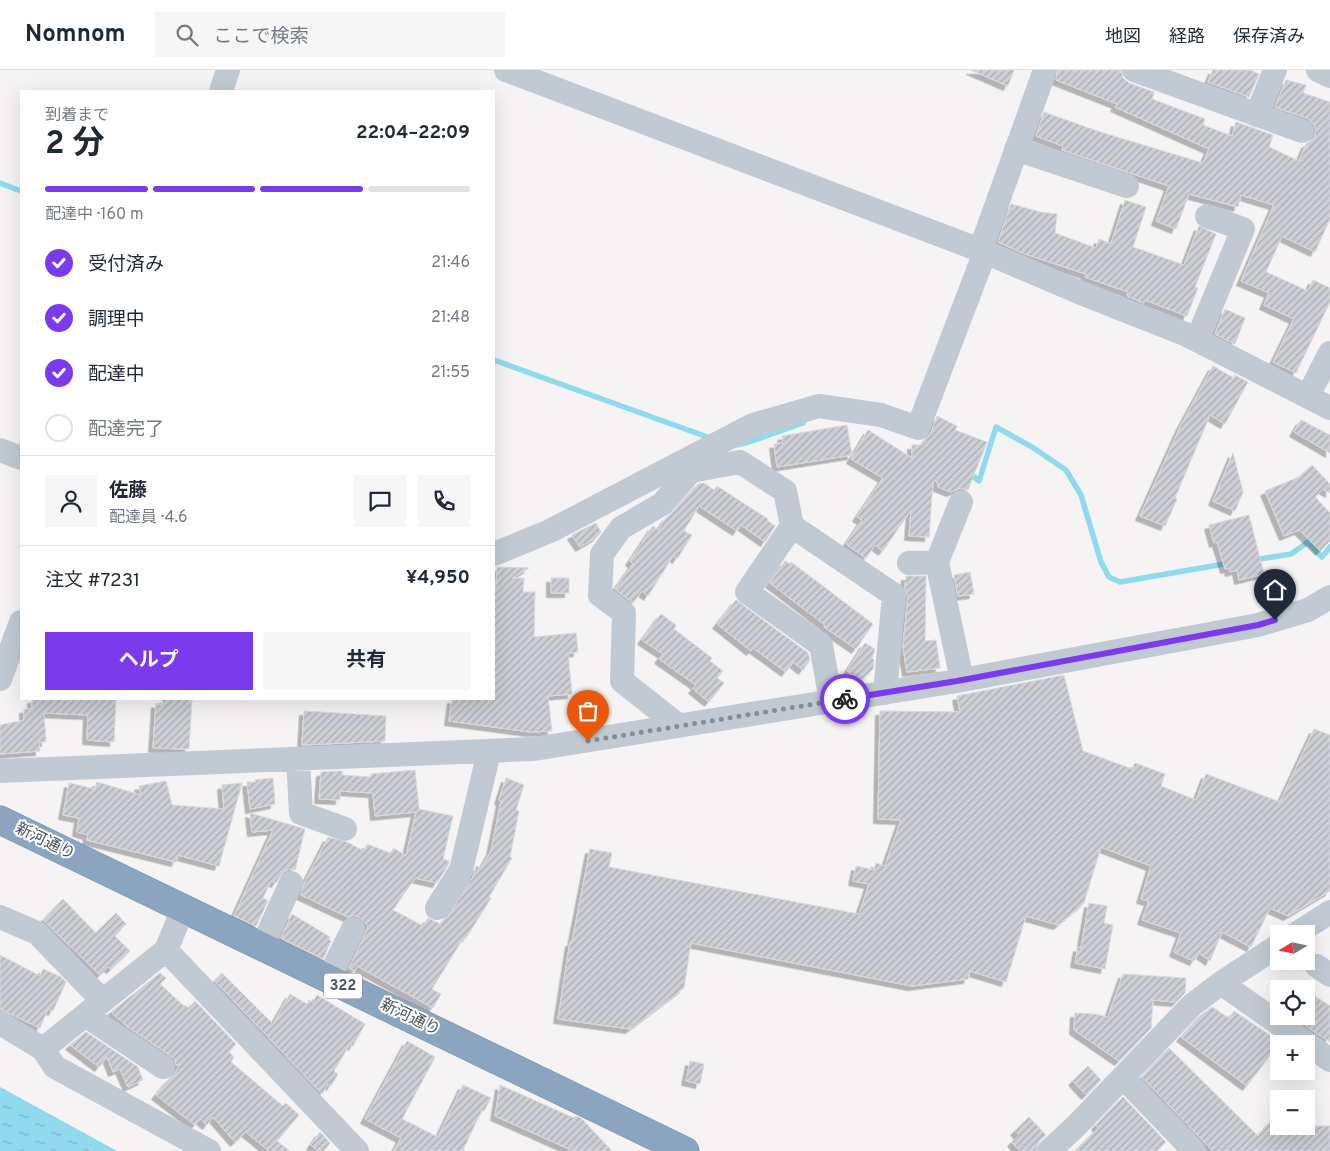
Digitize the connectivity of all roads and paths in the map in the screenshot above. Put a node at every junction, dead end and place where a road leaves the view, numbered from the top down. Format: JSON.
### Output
{"nodes":[{"id":1,"x":228,"y":70,"type":"edge"},
{"id":2,"x":506,"y":70,"type":"edge"},
{"id":3,"x":1045,"y":70,"type":"edge"},
{"id":4,"x":1134,"y":70,"type":"edge"},
{"id":5,"x":1275,"y":70,"type":"edge"},
{"id":6,"x":1318,"y":70,"type":"edge"},
{"id":7,"x":1330,"y":76,"type":"edge"},
{"id":8,"x":221,"y":90,"type":"edge"},
{"id":9,"x":1257,"y":115,"type":"junction"},
{"id":10,"x":1302,"y":131,"type":"dead end"},
{"id":11,"x":1016,"y":149,"type":"junction"},
{"id":12,"x":1127,"y":186,"type":"dead end"},
{"id":13,"x":1207,"y":216,"type":"dead end"},
{"id":14,"x":983,"y":251,"type":"junction"},
{"id":15,"x":1197,"y":340,"type":"junction"},
{"id":16,"x":1330,"y":353,"type":"edge"},
{"id":17,"x":1308,"y":396,"type":"junction"},
{"id":18,"x":1330,"y":408,"type":"edge"},
{"id":19,"x":0,"y":450,"type":"edge"},
{"id":20,"x":20,"y":458,"type":"edge"},
{"id":21,"x":961,"y":502,"type":"dead end"},
{"id":22,"x":792,"y":526,"type":"junction"},
{"id":23,"x":495,"y":554,"type":"edge"},
{"id":24,"x":937,"y":562,"type":"junction"},
{"id":25,"x":910,"y":563,"type":"dead end"},
{"id":26,"x":1330,"y":597,"type":"edge"},
{"id":27,"x":20,"y":625,"type":"edge"},
{"id":28,"x":0,"y":679,"type":"edge"},
{"id":29,"x":962,"y":680,"type":"junction"},
{"id":30,"x":885,"y":693,"type":"junction"},
{"id":31,"x":832,"y":702,"type":"junction"},
{"id":32,"x":680,"y":726,"type":"junction"},
{"id":33,"x":489,"y":752,"type":"junction"},
{"id":34,"x":298,"y":759,"type":"junction"},
{"id":35,"x":0,"y":771,"type":"edge"},
{"id":36,"x":0,"y":820,"type":"edge"},
{"id":37,"x":345,"y":829,"type":"dead end"},
{"id":38,"x":291,"y":883,"type":"dead end"},
{"id":39,"x":437,"y":908,"type":"dead end"},
{"id":40,"x":184,"y":909,"type":"junction"},
{"id":41,"x":1330,"y":912,"type":"edge"},
{"id":42,"x":0,"y":918,"type":"edge"},
{"id":43,"x":1310,"y":925,"type":"edge"},
{"id":44,"x":353,"y":929,"type":"dead end"},
{"id":45,"x":262,"y":947,"type":"junction"},
{"id":46,"x":166,"y":950,"type":"junction"},
{"id":47,"x":1270,"y":951,"type":"edge"},
{"id":48,"x":328,"y":979,"type":"junction"},
{"id":49,"x":1221,"y":983,"type":"junction"},
{"id":50,"x":94,"y":1008,"type":"junction"},
{"id":51,"x":0,"y":1023,"type":"edge"},
{"id":52,"x":43,"y":1049,"type":"junction"},
{"id":53,"x":1330,"y":1060,"type":"edge"},
{"id":54,"x":163,"y":1067,"type":"dead end"},
{"id":55,"x":1123,"y":1077,"type":"junction"},
{"id":56,"x":209,"y":1151,"type":"edge"},
{"id":57,"x":357,"y":1151,"type":"edge"},
{"id":58,"x":685,"y":1151,"type":"edge"},
{"id":59,"x":1049,"y":1151,"type":"edge"},
{"id":60,"x":1194,"y":1151,"type":"edge"}],
"edges":[{"from":1,"to":8,"type":"street"},
{"from":2,"to":14,"type":"street"},
{"from":3,"to":11,"type":"street"},
{"from":4,"to":9,"type":"street"},
{"from":5,"to":9,"type":"street"},
{"from":6,"to":7,"type":"street"},
{"from":9,"to":10,"type":"street"},
{"from":11,"to":12,"type":"street"},
{"from":11,"to":14,"type":"street"},
{"from":13,"to":15,"type":"street"},
{"from":14,"to":15,"type":"street"},
{"from":14,"to":23,"type":"street"},
{"from":15,"to":17,"type":"street"},
{"from":16,"to":17,"type":"street"},
{"from":17,"to":18,"type":"street"},
{"from":19,"to":20,"type":"street"},
{"from":21,"to":24,"type":"street"},
{"from":22,"to":30,"type":"street"},
{"from":22,"to":31,"type":"street"},
{"from":22,"to":32,"type":"street"},
{"from":24,"to":25,"type":"street"},
{"from":24,"to":29,"type":"street"},
{"from":26,"to":29,"type":"street"},
{"from":27,"to":28,"type":"street"},
{"from":29,"to":30,"type":"street"},
{"from":30,"to":31,"type":"street"},
{"from":31,"to":32,"type":"street"},
{"from":32,"to":33,"type":"street"},
{"from":33,"to":34,"type":"street"},
{"from":33,"to":39,"type":"street"},
{"from":34,"to":35,"type":"street"},
{"from":34,"to":37,"type":"street"},
{"from":36,"to":40,"type":"highway","name":"新河通り","number":"322"},
{"from":38,"to":45,"type":"street"},
{"from":40,"to":45,"type":"highway","name":"新河通り","number":"322"},
{"from":40,"to":46,"type":"street"},
{"from":41,"to":43,"type":"street"},
{"from":42,"to":50,"type":"street"},
{"from":44,"to":48,"type":"street"},
{"from":45,"to":48,"type":"highway","name":"新河通り","number":"322"},
{"from":46,"to":50,"type":"street"},
{"from":46,"to":57,"type":"street"},
{"from":47,"to":49,"type":"street"},
{"from":48,"to":58,"type":"highway","name":"新河通り","number":"322"},
{"from":49,"to":53,"type":"street"},
{"from":49,"to":55,"type":"street"},
{"from":50,"to":52,"type":"street"},
{"from":50,"to":54,"type":"street"},
{"from":51,"to":52,"type":"street"},
{"from":52,"to":56,"type":"street"},
{"from":55,"to":59,"type":"street"},
{"from":55,"to":60,"type":"street"}]}
